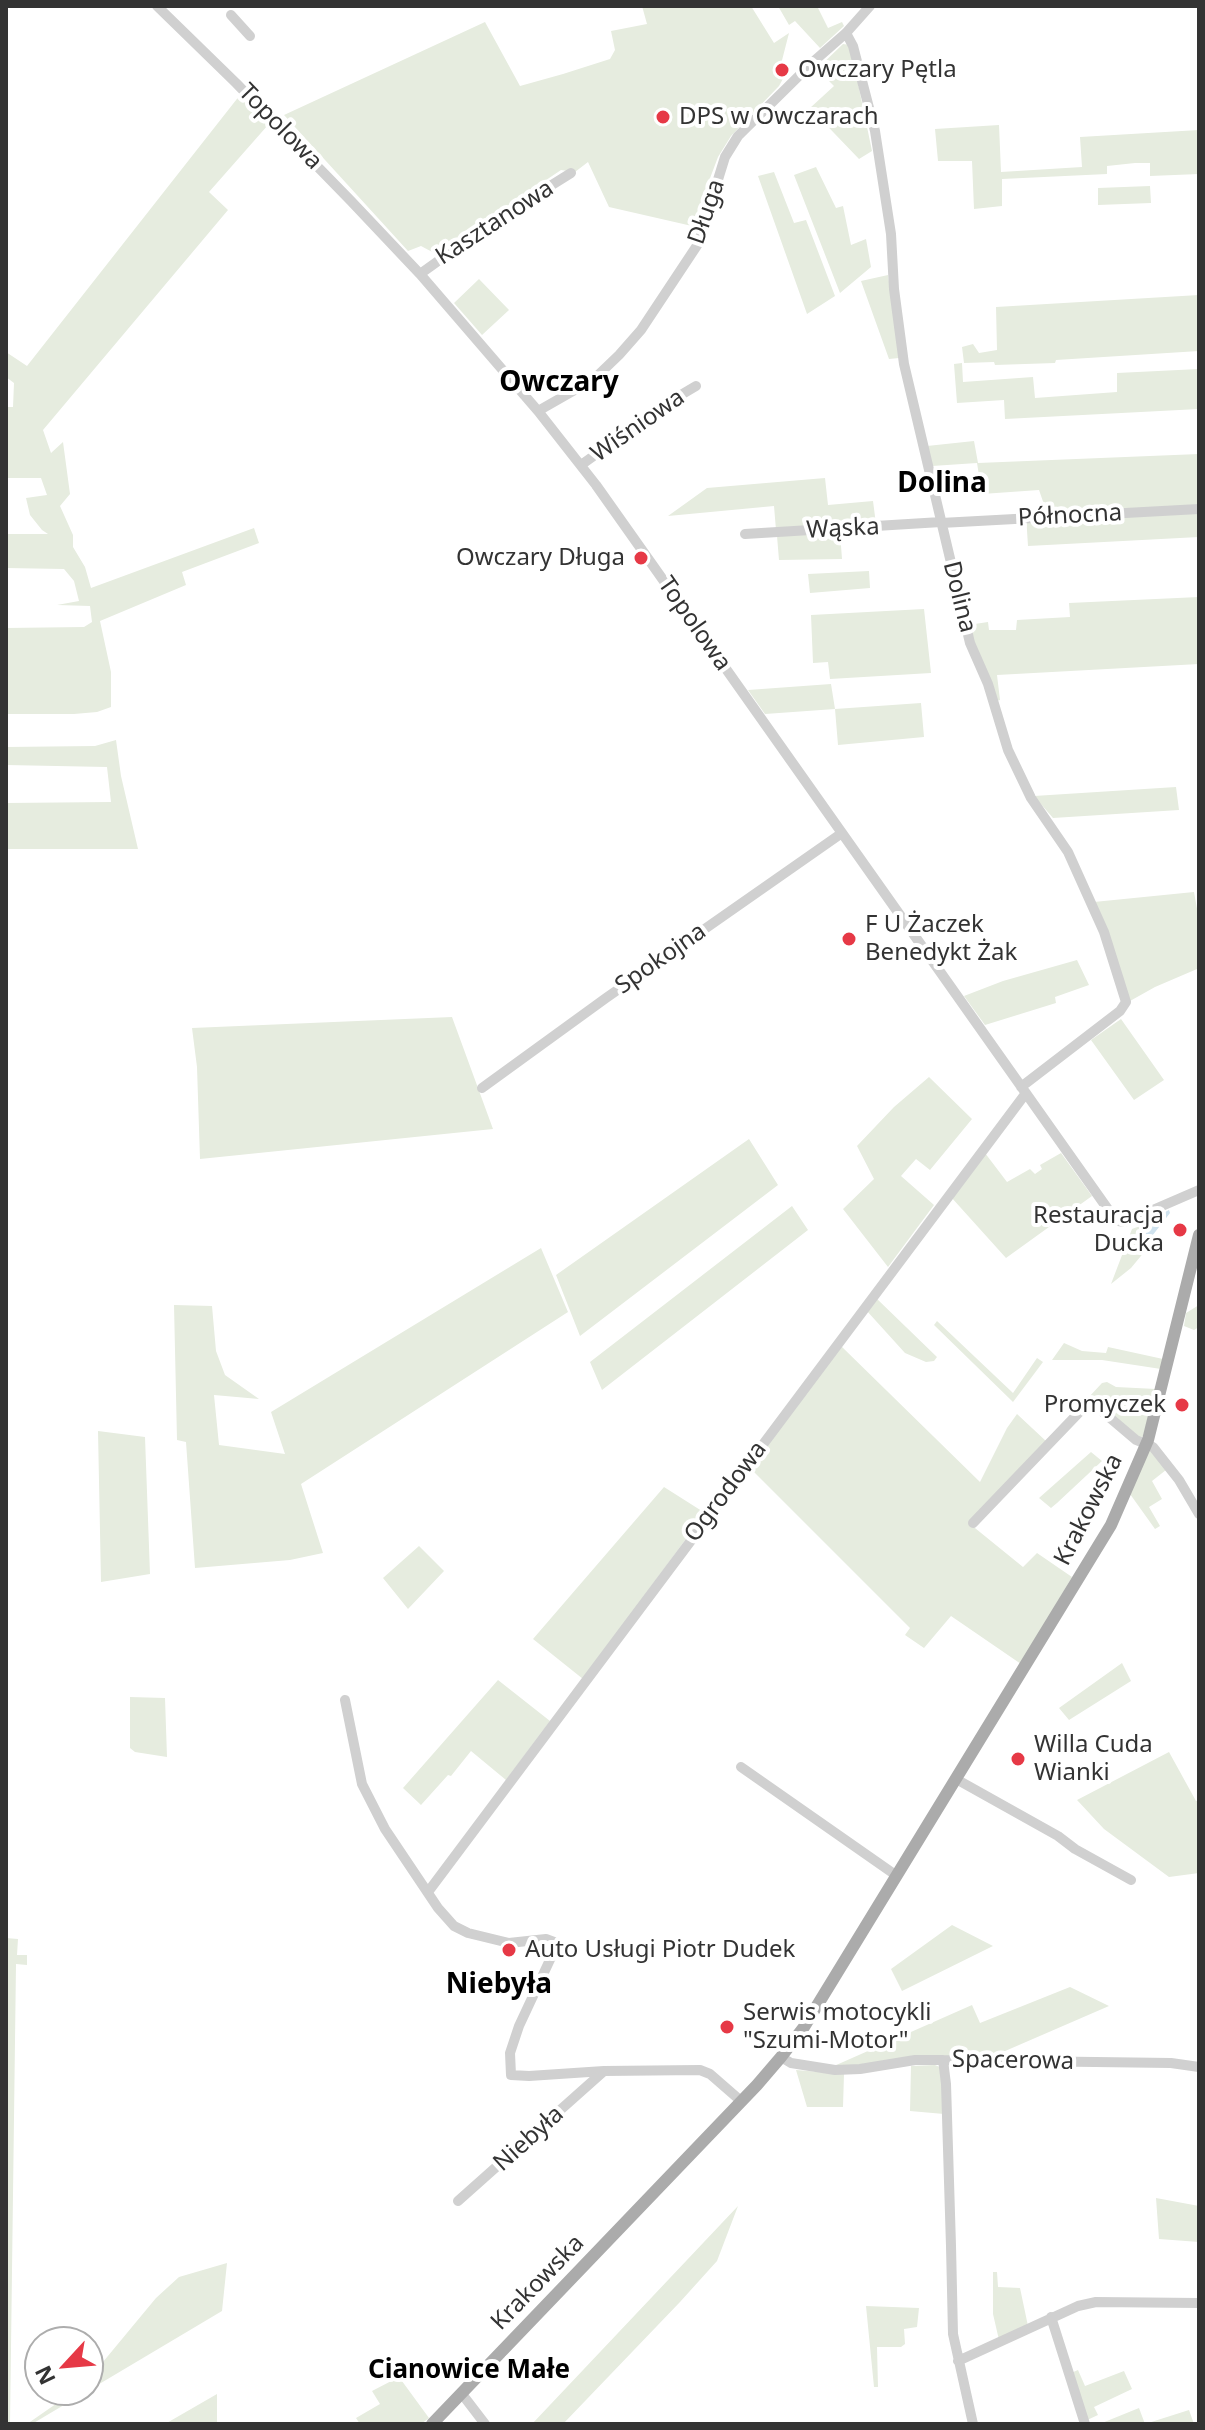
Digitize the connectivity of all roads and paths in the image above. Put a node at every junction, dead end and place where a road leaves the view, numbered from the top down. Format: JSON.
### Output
{"nodes":[{"id":1,"x":157,"y":6,"type":"edge"},
{"id":2,"x":870,"y":6,"type":"edge"},
{"id":3,"x":231,"y":15,"type":"dead end"},
{"id":4,"x":846,"y":33,"type":"junction"},
{"id":5,"x":250,"y":36,"type":"dead end"},
{"id":6,"x":571,"y":173,"type":"dead end"},
{"id":7,"x":420,"y":274,"type":"junction"},
{"id":8,"x":696,"y":386,"type":"dead end"},
{"id":9,"x":538,"y":411,"type":"junction"},
{"id":10,"x":581,"y":465,"type":"junction"},
{"id":11,"x":1199,"y":509,"type":"edge"},
{"id":12,"x":941,"y":523,"type":"junction"},
{"id":13,"x":745,"y":534,"type":"dead end"},
{"id":14,"x":842,"y":833,"type":"junction"},
{"id":15,"x":482,"y":1088,"type":"dead end"},
{"id":16,"x":1023,"y":1090,"type":"junction"},
{"id":17,"x":1199,"y":1190,"type":"edge"},
{"id":18,"x":1199,"y":1235,"type":"edge"},
{"id":19,"x":1146,"y":1445,"type":"junction"},
{"id":20,"x":1199,"y":1514,"type":"edge"},
{"id":21,"x":973,"y":1523,"type":"dead end"},
{"id":22,"x":345,"y":1700,"type":"dead end"},
{"id":23,"x":741,"y":1767,"type":"dead end"},
{"id":24,"x":956,"y":1779,"type":"junction"},
{"id":25,"x":897,"y":1876,"type":"junction"},
{"id":26,"x":1131,"y":1880,"type":"dead end"},
{"id":27,"x":428,"y":1892,"type":"junction"},
{"id":28,"x":781,"y":2057,"type":"junction"},
{"id":29,"x":943,"y":2060,"type":"junction"},
{"id":30,"x":1199,"y":2067,"type":"edge"},
{"id":31,"x":602,"y":2074,"type":"junction"},
{"id":32,"x":741,"y":2101,"type":"junction"},
{"id":33,"x":458,"y":2201,"type":"dead end"},
{"id":34,"x":1199,"y":2303,"type":"edge"},
{"id":35,"x":1051,"y":2317,"type":"junction"},
{"id":36,"x":958,"y":2361,"type":"junction"},
{"id":37,"x":462,"y":2394,"type":"junction"},
{"id":38,"x":432,"y":2424,"type":"edge"},
{"id":39,"x":485,"y":2424,"type":"edge"},
{"id":40,"x":973,"y":2424,"type":"edge"},
{"id":41,"x":1085,"y":2424,"type":"edge"}],
"edges":[{"from":1,"to":7,"type":"street","name":"Topolowa"},
{"from":2,"to":4,"type":"street","name":"Długa"},
{"from":3,"to":5,"type":"street"},
{"from":4,"to":9,"type":"street","name":"Długa"},
{"from":4,"to":12,"type":"street","name":"Dolina"},
{"from":6,"to":7,"type":"street","name":"Kasztanowa"},
{"from":7,"to":9,"type":"street","name":"Topolowa"},
{"from":8,"to":10,"type":"street","name":"Wiśniowa"},
{"from":9,"to":10,"type":"street","name":"Topolowa"},
{"from":10,"to":14,"type":"street","name":"Topolowa"},
{"from":11,"to":12,"type":"street","name":"Północna"},
{"from":12,"to":13,"type":"street","name":"Wąska"},
{"from":12,"to":16,"type":"street","name":"Dolina"},
{"from":14,"to":15,"type":"street","name":"Spokojna"},
{"from":14,"to":16,"type":"street","name":"Topolowa"},
{"from":16,"to":17,"type":"street","name":"Topolowa"},
{"from":16,"to":27,"type":"street","name":"Ogrodowa"},
{"from":18,"to":19,"type":"main road","name":"Krakowska"},
{"from":19,"to":20,"type":"street"},
{"from":19,"to":21,"type":"street"},
{"from":19,"to":24,"type":"main road","name":"Krakowska"},
{"from":22,"to":27,"type":"street"},
{"from":23,"to":25,"type":"street"},
{"from":24,"to":25,"type":"main road","name":"Krakowska"},
{"from":24,"to":26,"type":"street"},
{"from":25,"to":28,"type":"main road","name":"Krakowska"},
{"from":27,"to":31,"type":"street"},
{"from":28,"to":29,"type":"street","name":"Spacerowa"},
{"from":28,"to":32,"type":"main road","name":"Krakowska"},
{"from":29,"to":30,"type":"street","name":"Spacerowa"},
{"from":29,"to":36,"type":"street"},
{"from":31,"to":32,"type":"street"},
{"from":31,"to":33,"type":"street","name":"Niebyła"},
{"from":32,"to":37,"type":"main road","name":"Krakowska"},
{"from":34,"to":35,"type":"street"},
{"from":35,"to":36,"type":"street"},
{"from":35,"to":41,"type":"street"},
{"from":36,"to":40,"type":"street"},
{"from":37,"to":38,"type":"main road","name":"Krakowska"},
{"from":37,"to":39,"type":"street"}]}
